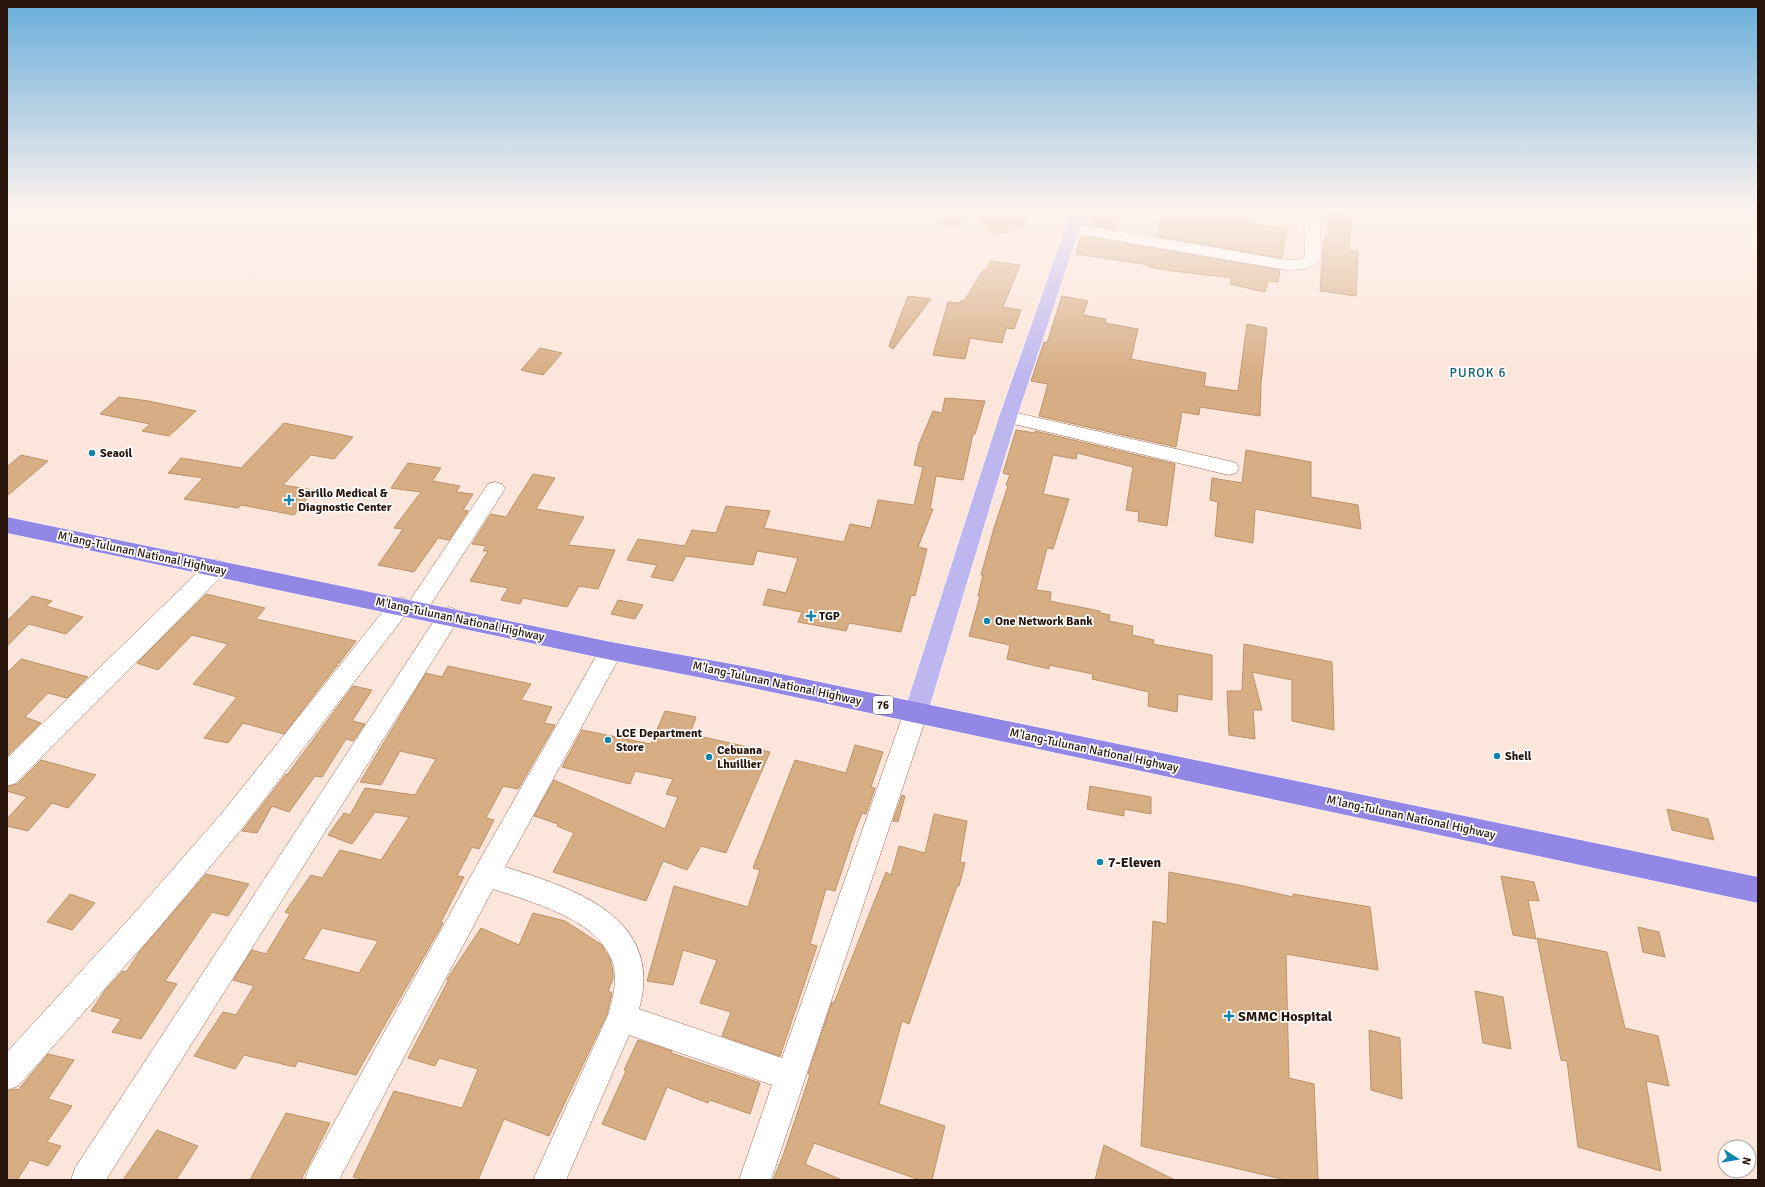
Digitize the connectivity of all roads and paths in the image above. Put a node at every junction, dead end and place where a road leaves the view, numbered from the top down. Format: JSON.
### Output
{"nodes":[{"id":1,"x":1060,"y":264,"type":"edge"},
{"id":2,"x":1283,"y":264,"type":"edge"},
{"id":3,"x":1303,"y":264,"type":"edge"},
{"id":4,"x":1008,"y":417,"type":"junction"},
{"id":5,"x":1229,"y":468,"type":"dead end"},
{"id":6,"x":495,"y":490,"type":"dead end"},
{"id":7,"x":7,"y":525,"type":"edge"},
{"id":8,"x":216,"y":568,"type":"junction"},
{"id":9,"x":408,"y":608,"type":"junction"},
{"id":10,"x":449,"y":616,"type":"junction"},
{"id":11,"x":611,"y":651,"type":"junction"},
{"id":12,"x":916,"y":712,"type":"junction"},
{"id":13,"x":7,"y":775,"type":"edge"},
{"id":14,"x":487,"y":874,"type":"junction"},
{"id":15,"x":1758,"y":890,"type":"edge"},
{"id":16,"x":622,"y":1018,"type":"junction"},
{"id":17,"x":7,"y":1075,"type":"edge"},
{"id":18,"x":790,"y":1076,"type":"junction"},
{"id":19,"x":87,"y":1180,"type":"edge"},
{"id":20,"x":321,"y":1180,"type":"edge"},
{"id":21,"x":549,"y":1180,"type":"edge"},
{"id":22,"x":755,"y":1180,"type":"edge"}],
"edges":[{"from":1,"to":4,"type":"main road"},
{"from":2,"to":3,"type":"street"},
{"from":4,"to":5,"type":"street"},
{"from":4,"to":12,"type":"main road"},
{"from":6,"to":9,"type":"street"},
{"from":7,"to":8,"type":"highway","name":"M'lang-Tulunan National Highway","number":"76"},
{"from":8,"to":9,"type":"highway","name":"M'lang-Tulunan National Highway","number":"76"},
{"from":8,"to":13,"type":"street"},
{"from":9,"to":10,"type":"highway","name":"M'lang-Tulunan National Highway","number":"76"},
{"from":9,"to":17,"type":"street"},
{"from":10,"to":11,"type":"highway","name":"M'lang-Tulunan National Highway","number":"76"},
{"from":10,"to":19,"type":"street"},
{"from":11,"to":12,"type":"highway","name":"M'lang-Tulunan National Highway","number":"76"},
{"from":11,"to":14,"type":"street"},
{"from":12,"to":15,"type":"highway","name":"M'lang-Tulunan National Highway","number":"76"},
{"from":12,"to":18,"type":"street"},
{"from":14,"to":16,"type":"street"},
{"from":14,"to":20,"type":"street"},
{"from":16,"to":18,"type":"street"},
{"from":16,"to":21,"type":"street"},
{"from":18,"to":22,"type":"street"}]}
